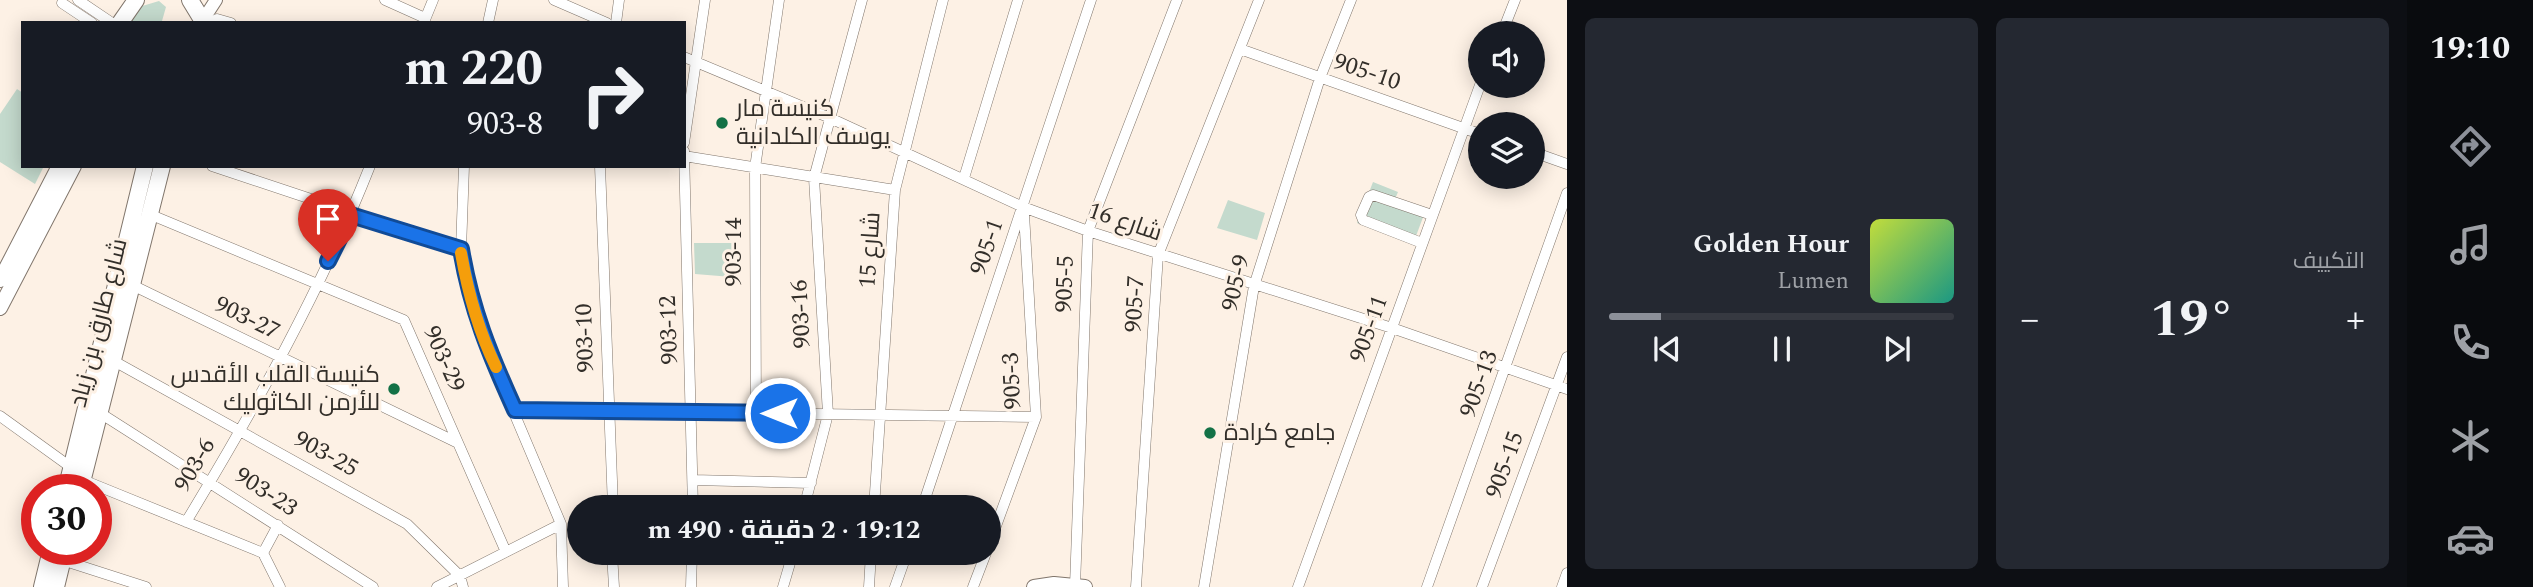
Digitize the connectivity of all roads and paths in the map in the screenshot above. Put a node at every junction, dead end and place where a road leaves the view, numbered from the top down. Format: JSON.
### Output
{"nodes":[{"id":1,"x":78,"y":0,"type":"edge"},
{"id":2,"x":190,"y":0,"type":"edge"},
{"id":3,"x":216,"y":0,"type":"edge"},
{"id":4,"x":385,"y":0,"type":"edge"},
{"id":5,"x":433,"y":0,"type":"edge"},
{"id":6,"x":493,"y":0,"type":"edge"},
{"id":7,"x":554,"y":0,"type":"edge"},
{"id":8,"x":619,"y":0,"type":"edge"},
{"id":9,"x":705,"y":0,"type":"edge"},
{"id":10,"x":779,"y":0,"type":"edge"},
{"id":11,"x":862,"y":0,"type":"edge"},
{"id":12,"x":943,"y":0,"type":"edge"},
{"id":13,"x":1018,"y":0,"type":"edge"},
{"id":14,"x":1091,"y":0,"type":"edge"},
{"id":15,"x":1177,"y":0,"type":"edge"},
{"id":16,"x":1259,"y":0,"type":"edge"},
{"id":17,"x":1351,"y":0,"type":"edge"},
{"id":18,"x":1515,"y":0,"type":"edge"},
{"id":19,"x":62,"y":3,"type":"dead end"},
{"id":20,"x":89,"y":21,"type":"edge"},
{"id":21,"x":109,"y":21,"type":"edge"},
{"id":22,"x":205,"y":21,"type":"edge"},
{"id":23,"x":206,"y":21,"type":"edge"},
{"id":24,"x":424,"y":21,"type":"edge"},
{"id":25,"x":488,"y":21,"type":"edge"},
{"id":26,"x":602,"y":21,"type":"edge"},
{"id":27,"x":616,"y":21,"type":"edge"},
{"id":28,"x":1507,"y":21,"type":"edge"},
{"id":29,"x":1240,"y":49,"type":"junction"},
{"id":30,"x":686,"y":58,"type":"edge"},
{"id":31,"x":695,"y":62,"type":"junction"},
{"id":32,"x":1320,"y":78,"type":"junction"},
{"id":33,"x":765,"y":92,"type":"junction"},
{"id":34,"x":1475,"y":98,"type":"edge"},
{"id":35,"x":830,"y":118,"type":"junction"},
{"id":36,"x":686,"y":128,"type":"edge"},
{"id":37,"x":1463,"y":128,"type":"junction"},
{"id":38,"x":1468,"y":130,"type":"edge"},
{"id":39,"x":904,"y":151,"type":"junction"},
{"id":40,"x":686,"y":154,"type":"edge"},
{"id":41,"x":1545,"y":156,"type":"edge"},
{"id":42,"x":1567,"y":164,"type":"edge"},
{"id":43,"x":58,"y":168,"type":"edge"},
{"id":44,"x":74,"y":168,"type":"edge"},
{"id":45,"x":145,"y":168,"type":"edge"},
{"id":46,"x":161,"y":168,"type":"edge"},
{"id":47,"x":218,"y":168,"type":"edge"},
{"id":48,"x":369,"y":168,"type":"edge"},
{"id":49,"x":464,"y":168,"type":"edge"},
{"id":50,"x":600,"y":168,"type":"edge"},
{"id":51,"x":684,"y":168,"type":"edge"},
{"id":52,"x":754,"y":168,"type":"junction"},
{"id":53,"x":814,"y":178,"type":"junction"},
{"id":54,"x":964,"y":178,"type":"junction"},
{"id":55,"x":895,"y":190,"type":"junction"},
{"id":56,"x":1567,"y":193,"type":"edge"},
{"id":57,"x":1023,"y":207,"type":"junction"},
{"id":58,"x":149,"y":214,"type":"junction"},
{"id":59,"x":351,"y":215,"type":"junction"},
{"id":60,"x":1432,"y":215,"type":"junction"},
{"id":61,"x":1088,"y":231,"type":"junction"},
{"id":62,"x":1422,"y":243,"type":"junction"},
{"id":63,"x":461,"y":249,"type":"junction"},
{"id":64,"x":1158,"y":255,"type":"junction"},
{"id":65,"x":0,"y":280,"type":"edge"},
{"id":66,"x":131,"y":284,"type":"junction"},
{"id":67,"x":317,"y":284,"type":"junction"},
{"id":68,"x":1254,"y":286,"type":"junction"},
{"id":69,"x":0,"y":308,"type":"edge"},
{"id":70,"x":1392,"y":328,"type":"junction"},
{"id":71,"x":280,"y":357,"type":"junction"},
{"id":72,"x":1567,"y":357,"type":"edge"},
{"id":73,"x":112,"y":360,"type":"junction"},
{"id":74,"x":1508,"y":367,"type":"junction"},
{"id":75,"x":1556,"y":385,"type":"junction"},
{"id":76,"x":1567,"y":389,"type":"edge"},
{"id":77,"x":515,"y":410,"type":"junction"},
{"id":78,"x":609,"y":411,"type":"junction"},
{"id":79,"x":100,"y":413,"type":"junction"},
{"id":80,"x":756,"y":413,"type":"junction"},
{"id":81,"x":692,"y":414,"type":"junction"},
{"id":82,"x":828,"y":414,"type":"junction"},
{"id":83,"x":879,"y":414,"type":"junction"},
{"id":84,"x":0,"y":416,"type":"edge"},
{"id":85,"x":952,"y":416,"type":"junction"},
{"id":86,"x":1036,"y":417,"type":"junction"},
{"id":87,"x":240,"y":430,"type":"junction"},
{"id":88,"x":458,"y":443,"type":"junction"},
{"id":89,"x":71,"y":474,"type":"edge"},
{"id":90,"x":79,"y":474,"type":"edge"},
{"id":91,"x":80,"y":474,"type":"edge"},
{"id":92,"x":693,"y":480,"type":"junction"},
{"id":93,"x":210,"y":481,"type":"junction"},
{"id":94,"x":811,"y":483,"type":"junction"},
{"id":95,"x":112,"y":493,"type":"edge"},
{"id":96,"x":612,"y":495,"type":"edge"},
{"id":97,"x":693,"y":495,"type":"edge"},
{"id":98,"x":808,"y":495,"type":"edge"},
{"id":99,"x":875,"y":495,"type":"edge"},
{"id":100,"x":926,"y":495,"type":"edge"},
{"id":101,"x":1001,"y":512,"type":"edge"},
{"id":102,"x":186,"y":522,"type":"junction"},
{"id":103,"x":278,"y":524,"type":"junction"},
{"id":104,"x":561,"y":524,"type":"junction"},
{"id":105,"x":506,"y":552,"type":"junction"},
{"id":106,"x":262,"y":553,"type":"junction"},
{"id":107,"x":53,"y":565,"type":"edge"},
{"id":108,"x":58,"y":565,"type":"edge"},
{"id":109,"x":90,"y":565,"type":"edge"},
{"id":110,"x":613,"y":565,"type":"edge"},
{"id":111,"x":692,"y":565,"type":"edge"},
{"id":112,"x":789,"y":565,"type":"edge"},
{"id":113,"x":870,"y":565,"type":"edge"},
{"id":114,"x":903,"y":565,"type":"edge"},
{"id":115,"x":981,"y":565,"type":"edge"},
{"id":116,"x":1567,"y":573,"type":"edge"},
{"id":117,"x":462,"y":582,"type":"edge"},
{"id":118,"x":1080,"y":586,"type":"edge"},
{"id":119,"x":42,"y":587,"type":"edge"},
{"id":120,"x":56,"y":587,"type":"edge"},
{"id":121,"x":146,"y":587,"type":"edge"},
{"id":122,"x":280,"y":587,"type":"edge"},
{"id":123,"x":373,"y":587,"type":"edge"},
{"id":124,"x":437,"y":587,"type":"edge"},
{"id":125,"x":563,"y":587,"type":"edge"},
{"id":126,"x":614,"y":587,"type":"edge"},
{"id":127,"x":691,"y":587,"type":"edge"},
{"id":128,"x":783,"y":587,"type":"edge"},
{"id":129,"x":869,"y":587,"type":"edge"},
{"id":130,"x":895,"y":587,"type":"edge"},
{"id":131,"x":973,"y":587,"type":"edge"},
{"id":132,"x":1034,"y":587,"type":"edge"},
{"id":133,"x":1136,"y":587,"type":"edge"},
{"id":134,"x":1204,"y":587,"type":"edge"},
{"id":135,"x":1298,"y":587,"type":"edge"},
{"id":136,"x":1427,"y":587,"type":"edge"},
{"id":137,"x":1482,"y":587,"type":"edge"},
{"id":138,"x":1562,"y":587,"type":"edge"}],
"edges":[{"from":1,"to":21,"type":"street"},
{"from":2,"to":22,"type":"main road"},
{"from":3,"to":23,"type":"street"},
{"from":4,"to":24,"type":"street"},
{"from":5,"to":24,"type":"street"},
{"from":6,"to":25,"type":"street"},
{"from":7,"to":26,"type":"street"},
{"from":8,"to":27,"type":"street"},
{"from":9,"to":31,"type":"street"},
{"from":10,"to":33,"type":"street","name":"903-14"},
{"from":11,"to":35,"type":"street","name":"903-16"},
{"from":12,"to":39,"type":"street","name":"شارع 15"},
{"from":13,"to":54,"type":"street"},
{"from":14,"to":57,"type":"street","name":"905-1"},
{"from":15,"to":61,"type":"street","name":"905-5"},
{"from":16,"to":29,"type":"street","name":"905-7"},
{"from":17,"to":32,"type":"street","name":"905-9"},
{"from":18,"to":28,"type":"street"},
{"from":19,"to":20,"type":"street"},
{"from":29,"to":32,"type":"street","name":"905-10"},
{"from":29,"to":64,"type":"street","name":"905-7"},
{"from":30,"to":31,"type":"street","name":"شارع 16"},
{"from":31,"to":33,"type":"street","name":"شارع 16"},
{"from":31,"to":36,"type":"street"},
{"from":32,"to":37,"type":"street","name":"905-10"},
{"from":32,"to":68,"type":"street","name":"905-9"},
{"from":33,"to":35,"type":"street","name":"شارع 16"},
{"from":33,"to":52,"type":"street","name":"903-14"},
{"from":34,"to":37,"type":"street","name":"905-11"},
{"from":35,"to":39,"type":"street","name":"شارع 16"},
{"from":35,"to":53,"type":"street","name":"903-16"},
{"from":37,"to":38,"type":"street","name":"905-10"},
{"from":37,"to":60,"type":"street","name":"905-11"},
{"from":39,"to":54,"type":"street","name":"شارع 16"},
{"from":39,"to":55,"type":"street","name":"شارع 15"},
{"from":40,"to":52,"type":"street"},
{"from":41,"to":42,"type":"street"},
{"from":43,"to":65,"type":"main road"},
{"from":44,"to":69,"type":"main road"},
{"from":45,"to":90,"type":"main road","name":"شارع طارق بن زياد"},
{"from":46,"to":58,"type":"main road","name":"شارع طارق بن زياد"},
{"from":47,"to":59,"type":"street"},
{"from":48,"to":59,"type":"street","name":"903-6"},
{"from":49,"to":63,"type":"street"},
{"from":50,"to":78,"type":"street","name":"903-10"},
{"from":51,"to":81,"type":"street","name":"903-12"},
{"from":52,"to":53,"type":"street"},
{"from":52,"to":80,"type":"street","name":"903-14"},
{"from":53,"to":55,"type":"street"},
{"from":53,"to":82,"type":"street","name":"903-16"},
{"from":54,"to":57,"type":"street","name":"شارع 16"},
{"from":55,"to":83,"type":"street","name":"شارع 15"},
{"from":56,"to":74,"type":"street","name":"905-13"},
{"from":57,"to":61,"type":"street","name":"شارع 16"},
{"from":57,"to":85,"type":"street","name":"905-1"},
{"from":57,"to":86,"type":"street","name":"905-3"},
{"from":58,"to":66,"type":"main road","name":"شارع طارق بن زياد"},
{"from":58,"to":67,"type":"street","name":"903-29"},
{"from":59,"to":63,"type":"street"},
{"from":59,"to":67,"type":"street","name":"903-6"},
{"from":60,"to":62,"type":"street","name":"905-11"},
{"from":60,"to":62,"type":"street"},
{"from":61,"to":64,"type":"street","name":"شارع 16"},
{"from":61,"to":118,"type":"street","name":"905-5"},
{"from":62,"to":70,"type":"street","name":"905-11"},
{"from":63,"to":77,"type":"street"},
{"from":64,"to":68,"type":"street","name":"شارع 16"},
{"from":64,"to":133,"type":"street","name":"905-7"},
{"from":66,"to":71,"type":"street","name":"903-27"},
{"from":66,"to":73,"type":"main road","name":"شارع طارق بن زياد"},
{"from":67,"to":71,"type":"street","name":"903-6"},
{"from":67,"to":88,"type":"street","name":"903-29"},
{"from":68,"to":70,"type":"street","name":"شارع 16"},
{"from":68,"to":134,"type":"street","name":"905-9"},
{"from":70,"to":74,"type":"street","name":"شارع 16"},
{"from":70,"to":135,"type":"street","name":"905-11"},
{"from":71,"to":87,"type":"street","name":"903-6"},
{"from":71,"to":88,"type":"street","name":"903-27"},
{"from":72,"to":75,"type":"street","name":"905-15"},
{"from":73,"to":79,"type":"main road","name":"شارع طارق بن زياد"},
{"from":73,"to":87,"type":"street","name":"903-25"},
{"from":74,"to":75,"type":"street","name":"شارع 16"},
{"from":74,"to":136,"type":"street","name":"905-13"},
{"from":75,"to":76,"type":"street","name":"شارع 16"},
{"from":75,"to":137,"type":"street","name":"905-15"},
{"from":77,"to":78,"type":"street"},
{"from":77,"to":104,"type":"street"},
{"from":78,"to":81,"type":"street"},
{"from":78,"to":96,"type":"street","name":"903-10"},
{"from":79,"to":91,"type":"main road","name":"شارع طارق بن زياد"},
{"from":79,"to":93,"type":"street","name":"903-23"},
{"from":80,"to":81,"type":"street"},
{"from":80,"to":82,"type":"street"},
{"from":81,"to":92,"type":"street","name":"903-12"},
{"from":82,"to":83,"type":"street"},
{"from":82,"to":94,"type":"street","name":"903-16"},
{"from":83,"to":85,"type":"street"},
{"from":83,"to":99,"type":"street","name":"شارع 15"},
{"from":84,"to":89,"type":"street"},
{"from":85,"to":86,"type":"street"},
{"from":85,"to":100,"type":"street","name":"905-1"},
{"from":86,"to":101,"type":"street","name":"905-3"},
{"from":87,"to":93,"type":"street","name":"903-6"},
{"from":87,"to":117,"type":"street","name":"903-25"},
{"from":88,"to":105,"type":"street","name":"903-29"},
{"from":92,"to":94,"type":"street"},
{"from":92,"to":97,"type":"street","name":"903-12"},
{"from":93,"to":102,"type":"street","name":"903-6"},
{"from":93,"to":103,"type":"street","name":"903-23"},
{"from":94,"to":98,"type":"street","name":"903-16"},
{"from":95,"to":102,"type":"street"},
{"from":102,"to":106,"type":"street"},
{"from":103,"to":106,"type":"street"},
{"from":103,"to":123,"type":"street","name":"903-23"},
{"from":104,"to":105,"type":"street"},
{"from":104,"to":125,"type":"street"},
{"from":105,"to":117,"type":"street"},
{"from":106,"to":122,"type":"street"},
{"from":107,"to":119,"type":"main road"},
{"from":108,"to":120,"type":"main road"},
{"from":109,"to":121,"type":"street"},
{"from":110,"to":126,"type":"street"},
{"from":111,"to":127,"type":"street"},
{"from":112,"to":128,"type":"street"},
{"from":113,"to":129,"type":"street"},
{"from":114,"to":130,"type":"street"},
{"from":115,"to":131,"type":"street"},
{"from":116,"to":138,"type":"street"},
{"from":117,"to":124,"type":"street"},
{"from":118,"to":132,"type":"main road"}]}
